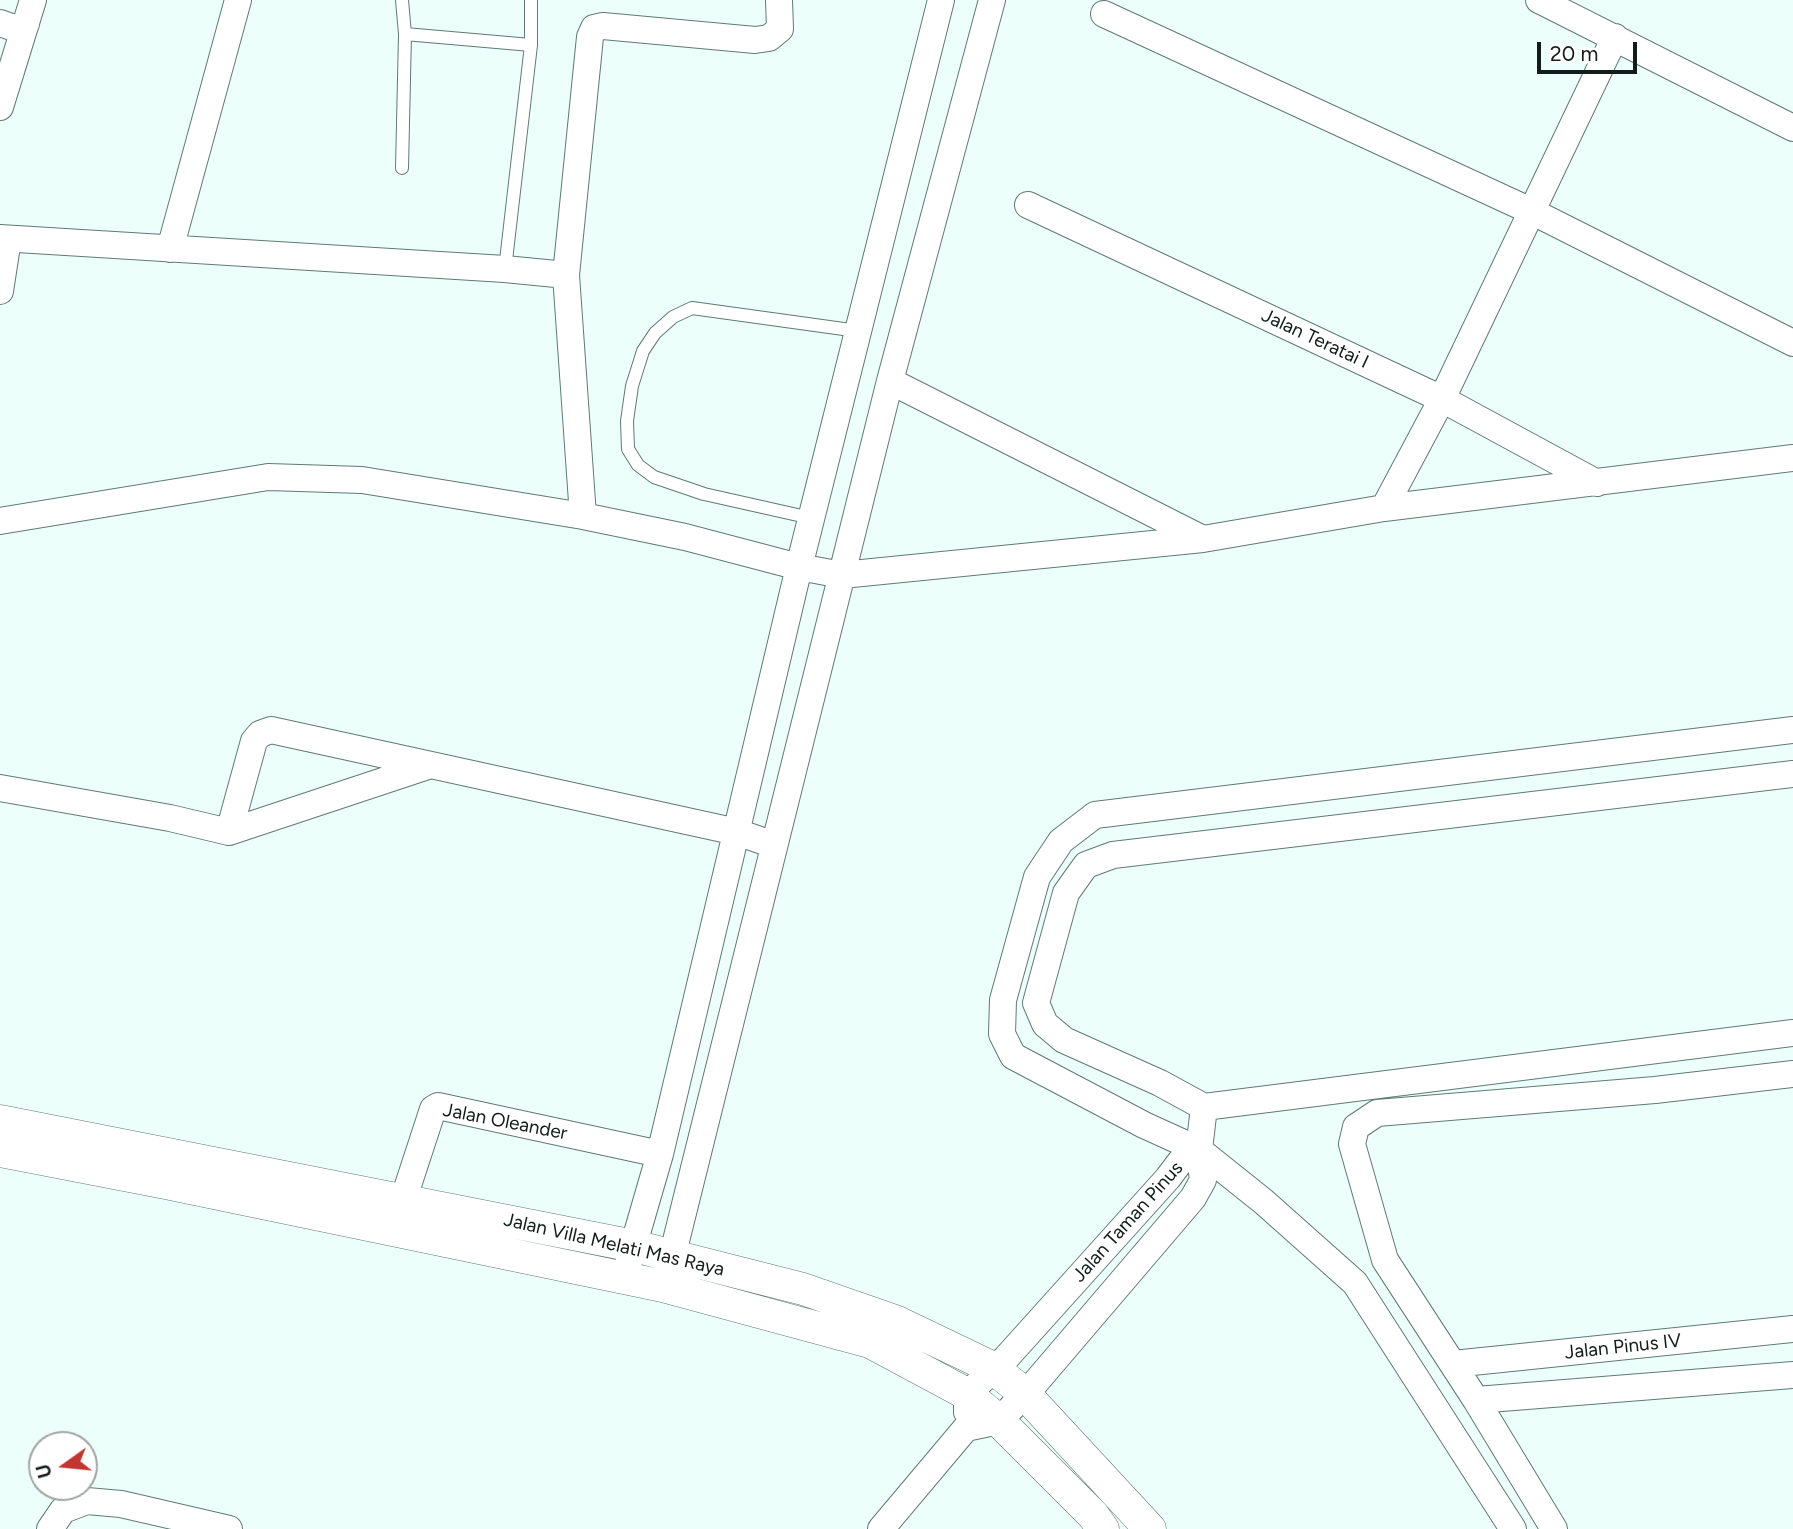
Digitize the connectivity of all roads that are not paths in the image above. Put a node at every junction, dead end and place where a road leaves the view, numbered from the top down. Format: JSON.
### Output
{"nodes":[{"id":1,"x":238,"y":0,"type":"edge"},
{"id":2,"x":402,"y":0,"type":"edge"},
{"id":3,"x":531,"y":0,"type":"edge"},
{"id":4,"x":779,"y":0,"type":"edge"},
{"id":5,"x":941,"y":0,"type":"edge"},
{"id":6,"x":992,"y":0,"type":"edge"},
{"id":7,"x":1539,"y":0,"type":"edge"},
{"id":8,"x":30,"y":12,"type":"edge"},
{"id":9,"x":1104,"y":14,"type":"dead end"},
{"id":10,"x":0,"y":23,"type":"edge"},
{"id":11,"x":405,"y":34,"type":"junction"},
{"id":12,"x":1615,"y":37,"type":"junction"},
{"id":13,"x":531,"y":45,"type":"junction"},
{"id":14,"x":0,"y":107,"type":"edge"},
{"id":15,"x":1793,"y":128,"type":"edge"},
{"id":16,"x":402,"y":168,"type":"dead end"},
{"id":17,"x":1028,"y":205,"type":"dead end"},
{"id":18,"x":1531,"y":211,"type":"junction"},
{"id":19,"x":4,"y":239,"type":"edge"},
{"id":20,"x":170,"y":249,"type":"junction"},
{"id":21,"x":505,"y":269,"type":"junction"},
{"id":22,"x":566,"y":275,"type":"junction"},
{"id":23,"x":0,"y":291,"type":"edge"},
{"id":24,"x":858,"y":331,"type":"junction"},
{"id":25,"x":1793,"y":343,"type":"edge"},
{"id":26,"x":890,"y":381,"type":"junction"},
{"id":27,"x":1442,"y":398,"type":"junction"},
{"id":28,"x":1793,"y":458,"type":"edge"},
{"id":29,"x":1597,"y":483,"type":"junction"},
{"id":30,"x":1384,"y":508,"type":"junction"},
{"id":31,"x":583,"y":516,"type":"junction"},
{"id":32,"x":811,"y":518,"type":"junction"},
{"id":33,"x":0,"y":521,"type":"edge"},
{"id":34,"x":1203,"y":539,"type":"junction"},
{"id":35,"x":799,"y":567,"type":"junction"},
{"id":36,"x":842,"y":575,"type":"junction"},
{"id":37,"x":1783,"y":731,"type":"edge"},
{"id":38,"x":430,"y":765,"type":"junction"},
{"id":39,"x":1786,"y":775,"type":"edge"},
{"id":40,"x":0,"y":788,"type":"edge"},
{"id":41,"x":229,"y":832,"type":"junction"},
{"id":42,"x":737,"y":832,"type":"junction"},
{"id":43,"x":774,"y":845,"type":"junction"},
{"id":44,"x":1793,"y":1034,"type":"edge"},
{"id":45,"x":1793,"y":1074,"type":"edge"},
{"id":46,"x":1204,"y":1107,"type":"junction"},
{"id":47,"x":0,"y":1121,"type":"edge"},
{"id":48,"x":1199,"y":1150,"type":"junction"},
{"id":49,"x":0,"y":1151,"type":"edge"},
{"id":50,"x":660,"y":1154,"type":"junction"},
{"id":51,"x":403,"y":1199,"type":"junction"},
{"id":52,"x":393,"y":1230,"type":"junction"},
{"id":53,"x":634,"y":1247,"type":"junction"},
{"id":54,"x":1385,"y":1260,"type":"junction"},
{"id":55,"x":668,"y":1272,"type":"junction"},
{"id":56,"x":624,"y":1278,"type":"junction"},
{"id":57,"x":1355,"y":1283,"type":"junction"},
{"id":58,"x":1793,"y":1329,"type":"edge"},
{"id":59,"x":1453,"y":1364,"type":"junction"},
{"id":60,"x":993,"y":1368,"type":"junction"},
{"id":61,"x":1793,"y":1375,"type":"edge"},
{"id":62,"x":1024,"y":1393,"type":"junction"},
{"id":63,"x":967,"y":1394,"type":"junction"},
{"id":64,"x":1476,"y":1400,"type":"junction"},
{"id":65,"x":999,"y":1420,"type":"junction"},
{"id":66,"x":966,"y":1428,"type":"junction"},
{"id":67,"x":1540,"y":1523,"type":"edge"},
{"id":68,"x":1145,"y":1527,"type":"edge"},
{"id":69,"x":50,"y":1529,"type":"edge"},
{"id":70,"x":229,"y":1529,"type":"edge"},
{"id":71,"x":881,"y":1529,"type":"edge"},
{"id":72,"x":1103,"y":1529,"type":"edge"},
{"id":73,"x":1513,"y":1529,"type":"edge"}],
"edges":[{"from":1,"to":20,"type":"street"},
{"from":2,"to":11,"type":"lane"},
{"from":3,"to":13,"type":"lane"},
{"from":4,"to":22,"type":"street"},
{"from":5,"to":24,"type":"street"},
{"from":6,"to":26,"type":"street"},
{"from":7,"to":12,"type":"street"},
{"from":8,"to":10,"type":"street"},
{"from":8,"to":14,"type":"street"},
{"from":9,"to":18,"type":"street"},
{"from":11,"to":13,"type":"lane"},
{"from":11,"to":16,"type":"lane"},
{"from":12,"to":15,"type":"street"},
{"from":12,"to":18,"type":"street"},
{"from":13,"to":21,"type":"lane"},
{"from":17,"to":27,"type":"street","name":"Jalan Teratai I"},
{"from":18,"to":25,"type":"street"},
{"from":18,"to":27,"type":"street"},
{"from":19,"to":20,"type":"street"},
{"from":19,"to":23,"type":"street"},
{"from":20,"to":21,"type":"street"},
{"from":21,"to":22,"type":"street"},
{"from":22,"to":31,"type":"street"},
{"from":24,"to":32,"type":"street"},
{"from":24,"to":32,"type":"lane"},
{"from":26,"to":34,"type":"street"},
{"from":26,"to":36,"type":"street"},
{"from":27,"to":29,"type":"street","name":"Jalan Teratai I"},
{"from":27,"to":30,"type":"street"},
{"from":28,"to":29,"type":"street"},
{"from":29,"to":30,"type":"street"},
{"from":30,"to":34,"type":"street"},
{"from":31,"to":33,"type":"street"},
{"from":31,"to":35,"type":"street"},
{"from":32,"to":35,"type":"street"},
{"from":34,"to":36,"type":"street"},
{"from":35,"to":36,"type":"street"},
{"from":35,"to":42,"type":"street"},
{"from":36,"to":43,"type":"street"},
{"from":37,"to":39,"type":"street"},
{"from":37,"to":48,"type":"street"},
{"from":38,"to":41,"type":"street"},
{"from":38,"to":41,"type":"street"},
{"from":38,"to":42,"type":"street"},
{"from":39,"to":46,"type":"street"},
{"from":40,"to":41,"type":"street"},
{"from":42,"to":43,"type":"street"},
{"from":42,"to":50,"type":"street"},
{"from":43,"to":55,"type":"street"},
{"from":44,"to":46,"type":"street"},
{"from":45,"to":54,"type":"street"},
{"from":46,"to":48,"type":"street"},
{"from":47,"to":51,"type":"street","name":"Jalan Villa Melati Mas Raya"},
{"from":48,"to":57,"type":"street"},
{"from":48,"to":60,"type":"street","name":"Jalan Taman Pinus"},
{"from":48,"to":62,"type":"street","name":"Jalan Taman Pinus"},
{"from":49,"to":52,"type":"street","name":"Jalan Villa Melati Mas Raya"},
{"from":50,"to":51,"type":"street","name":"Jalan Oleander"},
{"from":50,"to":53,"type":"street"},
{"from":51,"to":52,"type":"street","name":"Jalan Oleander"},
{"from":51,"to":53,"type":"street","name":"Jalan Villa Melati Mas Raya"},
{"from":52,"to":56,"type":"street","name":"Jalan Villa Melati Mas Raya"},
{"from":53,"to":55,"type":"street","name":"Jalan Villa Melati Mas Raya"},
{"from":53,"to":56,"type":"street"},
{"from":54,"to":57,"type":"street"},
{"from":54,"to":59,"type":"street"},
{"from":55,"to":56,"type":"street","name":"Jalan Villa Melati Mas Raya"},
{"from":55,"to":60,"type":"street","name":"Jalan Villa Melati Mas Raya"},
{"from":55,"to":63,"type":"street","name":"Jalan Villa Melati Mas Raya"},
{"from":57,"to":73,"type":"street"},
{"from":58,"to":59,"type":"street","name":"Jalan Pinus IV"},
{"from":59,"to":64,"type":"street"},
{"from":60,"to":62,"type":"street","name":"Jalan Villa Melati Mas Raya"},
{"from":60,"to":63,"type":"street","name":"Jalan Taman Pinus"},
{"from":61,"to":64,"type":"street","name":"Jalan Pinus IV"},
{"from":62,"to":65,"type":"street","name":"Jalan Taman Pinus"},
{"from":62,"to":68,"type":"street","name":"Jalan Villa Melati Mas Raya"},
{"from":63,"to":65,"type":"street","name":"Jalan Villa Melati Mas Raya"},
{"from":63,"to":66,"type":"street"},
{"from":64,"to":67,"type":"street"},
{"from":65,"to":66,"type":"street"},
{"from":65,"to":72,"type":"street","name":"Jalan Villa Melati Mas Raya"},
{"from":66,"to":71,"type":"street"},
{"from":69,"to":70,"type":"street"}]}
